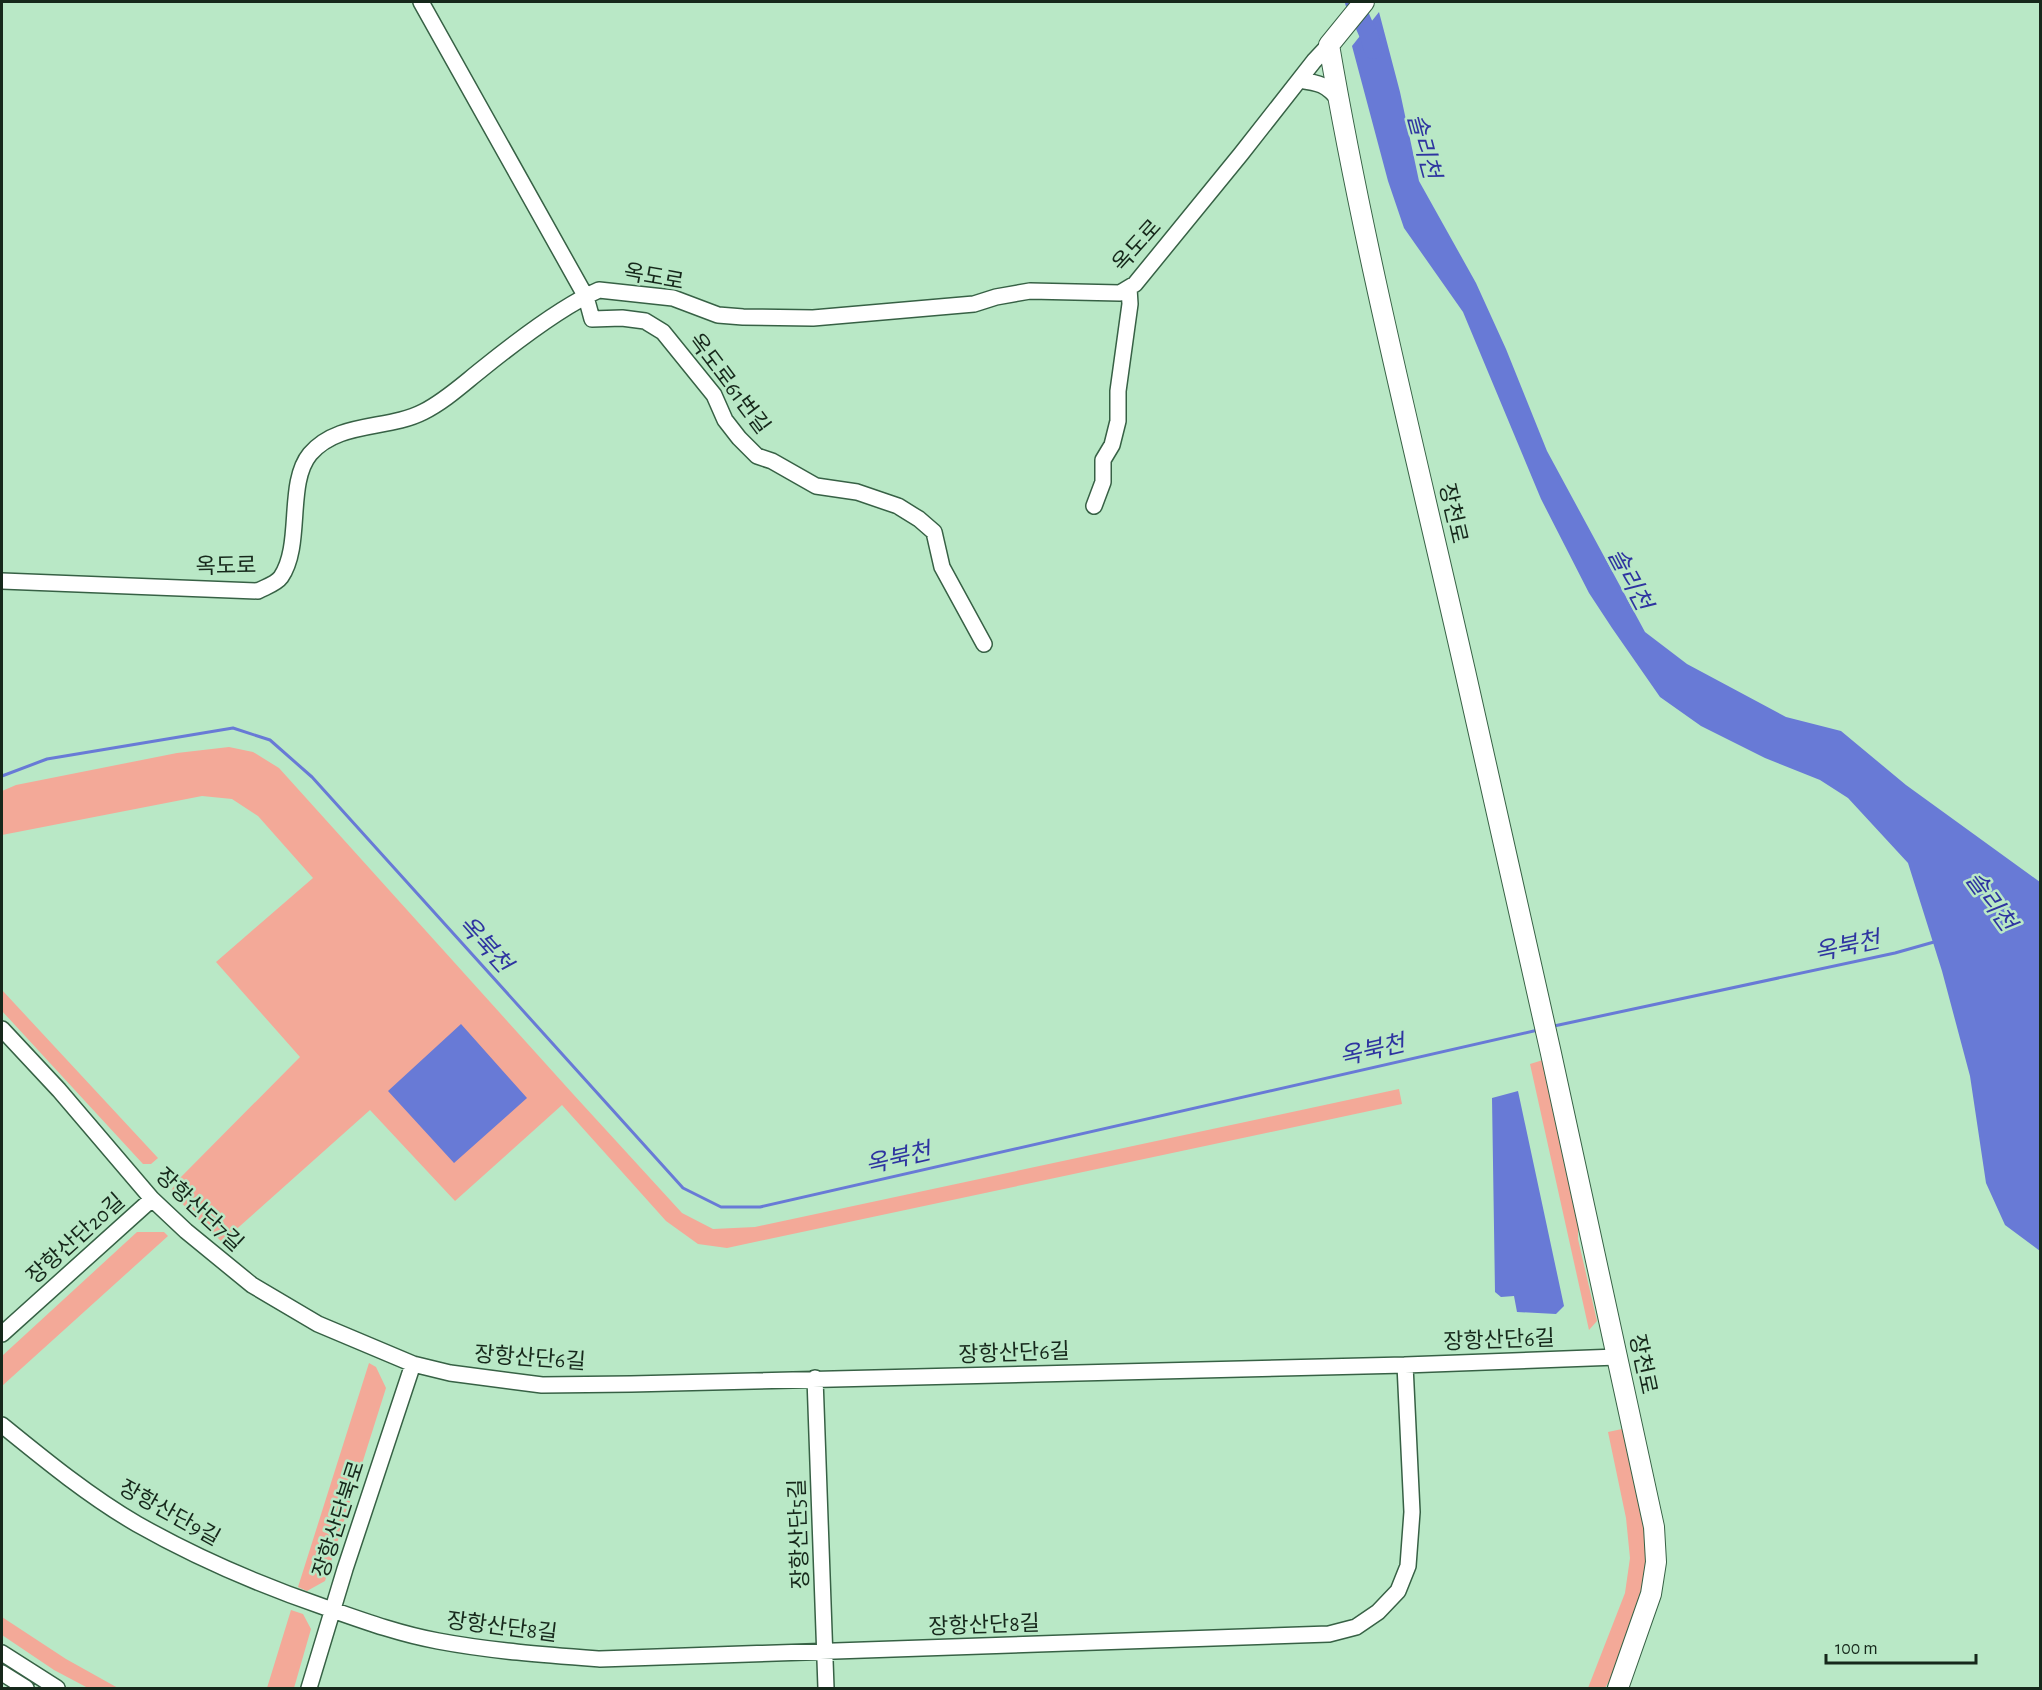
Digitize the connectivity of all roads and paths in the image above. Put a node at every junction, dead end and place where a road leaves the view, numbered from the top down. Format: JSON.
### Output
{"nodes":[{"id":1,"x":421,"y":2,"type":"edge"},
{"id":2,"x":1364,"y":2,"type":"edge"},
{"id":3,"x":1329,"y":45,"type":"junction"},
{"id":4,"x":1299,"y":81,"type":"junction"},
{"id":5,"x":1340,"y":100,"type":"junction"},
{"id":6,"x":1129,"y":288,"type":"junction"},
{"id":7,"x":585,"y":297,"type":"junction"},
{"id":8,"x":1094,"y":506,"type":"dead end"},
{"id":9,"x":2,"y":581,"type":"edge"},
{"id":10,"x":984,"y":644,"type":"dead end"},
{"id":11,"x":2,"y":1029,"type":"edge"},
{"id":12,"x":152,"y":1199,"type":"junction"},
{"id":13,"x":2,"y":1334,"type":"edge"},
{"id":14,"x":1617,"y":1357,"type":"junction"},
{"id":15,"x":413,"y":1364,"type":"junction"},
{"id":16,"x":1405,"y":1365,"type":"junction"},
{"id":17,"x":815,"y":1378,"type":"junction"},
{"id":18,"x":2,"y":1425,"type":"edge"},
{"id":19,"x":333,"y":1610,"type":"junction"},
{"id":20,"x":825,"y":1652,"type":"junction"},
{"id":21,"x":2,"y":1653,"type":"edge"},
{"id":22,"x":2,"y":1673,"type":"edge"},
{"id":23,"x":26,"y":1689,"type":"edge"},
{"id":24,"x":57,"y":1689,"type":"edge"},
{"id":25,"x":309,"y":1689,"type":"edge"},
{"id":26,"x":826,"y":1689,"type":"edge"},
{"id":27,"x":1618,"y":1689,"type":"edge"}],
"edges":[{"from":1,"to":7,"type":"street"},
{"from":2,"to":3,"type":"main road"},
{"from":3,"to":4,"type":"street","name":"옥도로"},
{"from":3,"to":5,"type":"main road","name":"장천로"},
{"from":4,"to":5,"type":"street"},
{"from":4,"to":6,"type":"street","name":"옥도로"},
{"from":5,"to":14,"type":"main road","name":"장천로"},
{"from":6,"to":7,"type":"street","name":"옥도로"},
{"from":6,"to":8,"type":"street"},
{"from":7,"to":9,"type":"street","name":"옥도로"},
{"from":7,"to":10,"type":"street","name":"옥도로61번길"},
{"from":11,"to":12,"type":"street","name":"장항산단7길"},
{"from":12,"to":13,"type":"street","name":"장항산단20길"},
{"from":12,"to":15,"type":"street","name":"장항산단7길"},
{"from":14,"to":16,"type":"street","name":"장항산단6길"},
{"from":14,"to":27,"type":"main road","name":"장천로"},
{"from":15,"to":17,"type":"street","name":"장항산단6길"},
{"from":15,"to":19,"type":"street","name":"장항산단북로"},
{"from":16,"to":17,"type":"street","name":"장항산단6길"},
{"from":16,"to":20,"type":"street","name":"장항산단8길"},
{"from":17,"to":20,"type":"street","name":"장항산단5길"},
{"from":18,"to":19,"type":"street","name":"장항산단9길"},
{"from":19,"to":20,"type":"street","name":"장항산단8길"},
{"from":19,"to":25,"type":"street","name":"장항산단북로"},
{"from":20,"to":26,"type":"street","name":"장항산단5길"},
{"from":21,"to":24,"type":"street"},
{"from":22,"to":23,"type":"street"}]}
